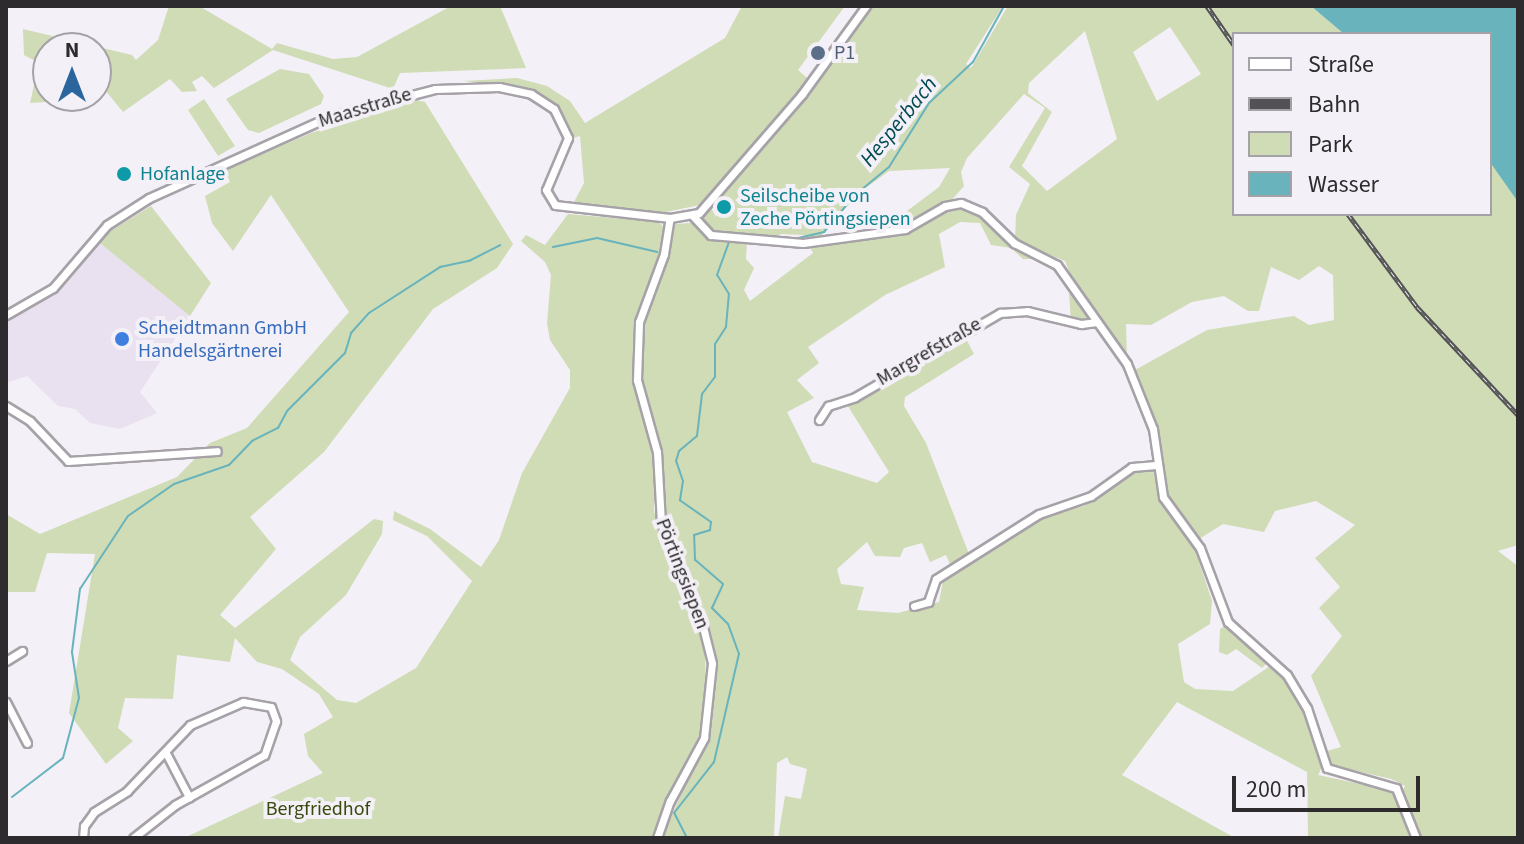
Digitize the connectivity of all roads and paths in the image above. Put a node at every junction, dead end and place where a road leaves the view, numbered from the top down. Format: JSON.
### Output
{"nodes":[{"id":1,"x":866,"y":6,"type":"edge"},
{"id":2,"x":693,"y":216,"type":"junction"},
{"id":3,"x":670,"y":218,"type":"junction"},
{"id":4,"x":6,"y":315,"type":"edge"},
{"id":5,"x":1097,"y":322,"type":"junction"},
{"id":6,"x":6,"y":406,"type":"edge"},
{"id":7,"x":819,"y":420,"type":"dead end"},
{"id":8,"x":217,"y":451,"type":"dead end"},
{"id":9,"x":1156,"y":465,"type":"junction"},
{"id":10,"x":914,"y":606,"type":"dead end"},
{"id":11,"x":22,"y":651,"type":"dead end"},
{"id":12,"x":6,"y":661,"type":"edge"},
{"id":13,"x":6,"y":702,"type":"edge"},
{"id":14,"x":10,"y":718,"type":"edge"},
{"id":15,"x":27,"y":743,"type":"dead end"},
{"id":16,"x":166,"y":753,"type":"junction"},
{"id":17,"x":189,"y":797,"type":"junction"},
{"id":18,"x":83,"y":838,"type":"edge"},
{"id":19,"x":133,"y":838,"type":"edge"},
{"id":20,"x":657,"y":838,"type":"edge"},
{"id":21,"x":1416,"y":838,"type":"edge"}],
"edges":[{"from":1,"to":2,"type":"street"},
{"from":2,"to":3,"type":"street"},
{"from":2,"to":5,"type":"street"},
{"from":3,"to":4,"type":"street","name":"Maasstraße"},
{"from":3,"to":20,"type":"street","name":"Pörtingsiepen"},
{"from":5,"to":7,"type":"street","name":"Margrefstraße"},
{"from":5,"to":9,"type":"street"},
{"from":6,"to":8,"type":"street"},
{"from":9,"to":10,"type":"street"},
{"from":9,"to":21,"type":"street"},
{"from":11,"to":12,"type":"street"},
{"from":13,"to":14,"type":"street"},
{"from":14,"to":15,"type":"street"},
{"from":16,"to":17,"type":"street"},
{"from":16,"to":17,"type":"street"},
{"from":16,"to":18,"type":"street"},
{"from":17,"to":19,"type":"street"}]}
